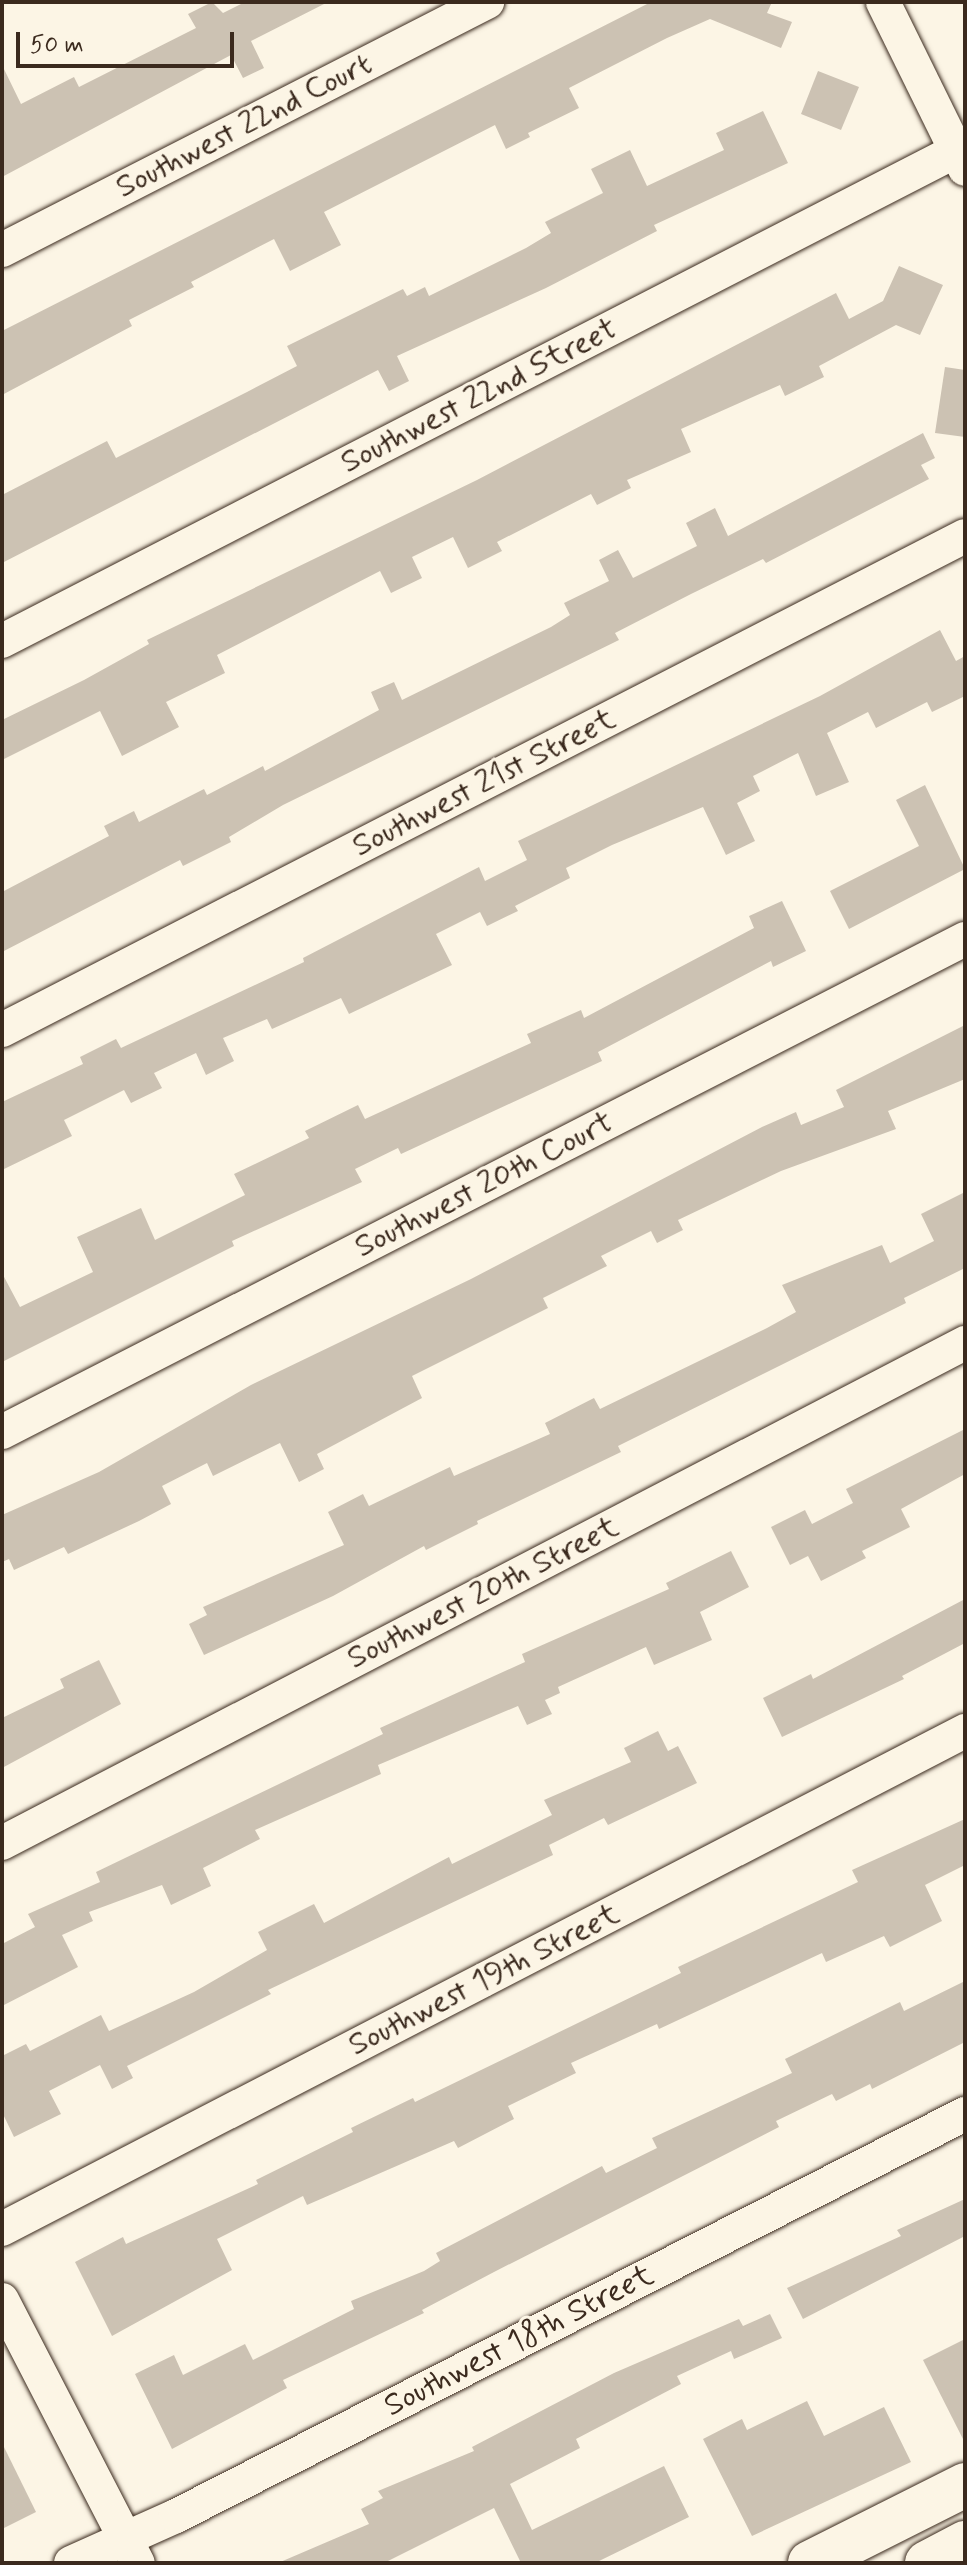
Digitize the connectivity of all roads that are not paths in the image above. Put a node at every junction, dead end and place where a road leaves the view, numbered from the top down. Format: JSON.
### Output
{"nodes":[{"id":1,"x":487,"y":2,"type":"edge"},
{"id":2,"x":883,"y":2,"type":"edge"},
{"id":3,"x":960,"y":160,"type":"edge"},
{"id":4,"x":2,"y":250,"type":"edge"},
{"id":5,"x":965,"y":536,"type":"edge"},
{"id":6,"x":2,"y":641,"type":"edge"},
{"id":7,"x":965,"y":939,"type":"edge"},
{"id":8,"x":2,"y":1030,"type":"edge"},
{"id":9,"x":965,"y":1343,"type":"edge"},
{"id":10,"x":2,"y":1432,"type":"edge"},
{"id":11,"x":965,"y":1731,"type":"edge"},
{"id":12,"x":2,"y":1843,"type":"edge"},
{"id":13,"x":965,"y":2114,"type":"edge"},
{"id":14,"x":2,"y":2229,"type":"edge"},
{"id":15,"x":2,"y":2300,"type":"edge"},
{"id":16,"x":965,"y":2485,"type":"edge"},
{"id":17,"x":965,"y":2543,"type":"edge"},
{"id":18,"x":132,"y":2551,"type":"edge"},
{"id":19,"x":71,"y":2563,"type":"edge"},
{"id":20,"x":810,"y":2563,"type":"edge"},
{"id":21,"x":927,"y":2563,"type":"edge"}],
"edges":[{"from":1,"to":4,"type":"street","name":"Southwest 22nd Court"},
{"from":2,"to":3,"type":"street"},
{"from":3,"to":6,"type":"street","name":"Southwest 22nd Street"},
{"from":5,"to":8,"type":"street","name":"Southwest 21st Street"},
{"from":7,"to":10,"type":"street","name":"Southwest 20th Court"},
{"from":9,"to":12,"type":"street","name":"Southwest 20th Street"},
{"from":11,"to":14,"type":"street","name":"Southwest 19th Street"},
{"from":13,"to":18,"type":"street","name":"Southwest 18th Street"},
{"from":15,"to":18,"type":"street"},
{"from":16,"to":20,"type":"main road"},
{"from":17,"to":21,"type":"main road"},
{"from":18,"to":19,"type":"street","name":"Southwest 18th Street"}]}
